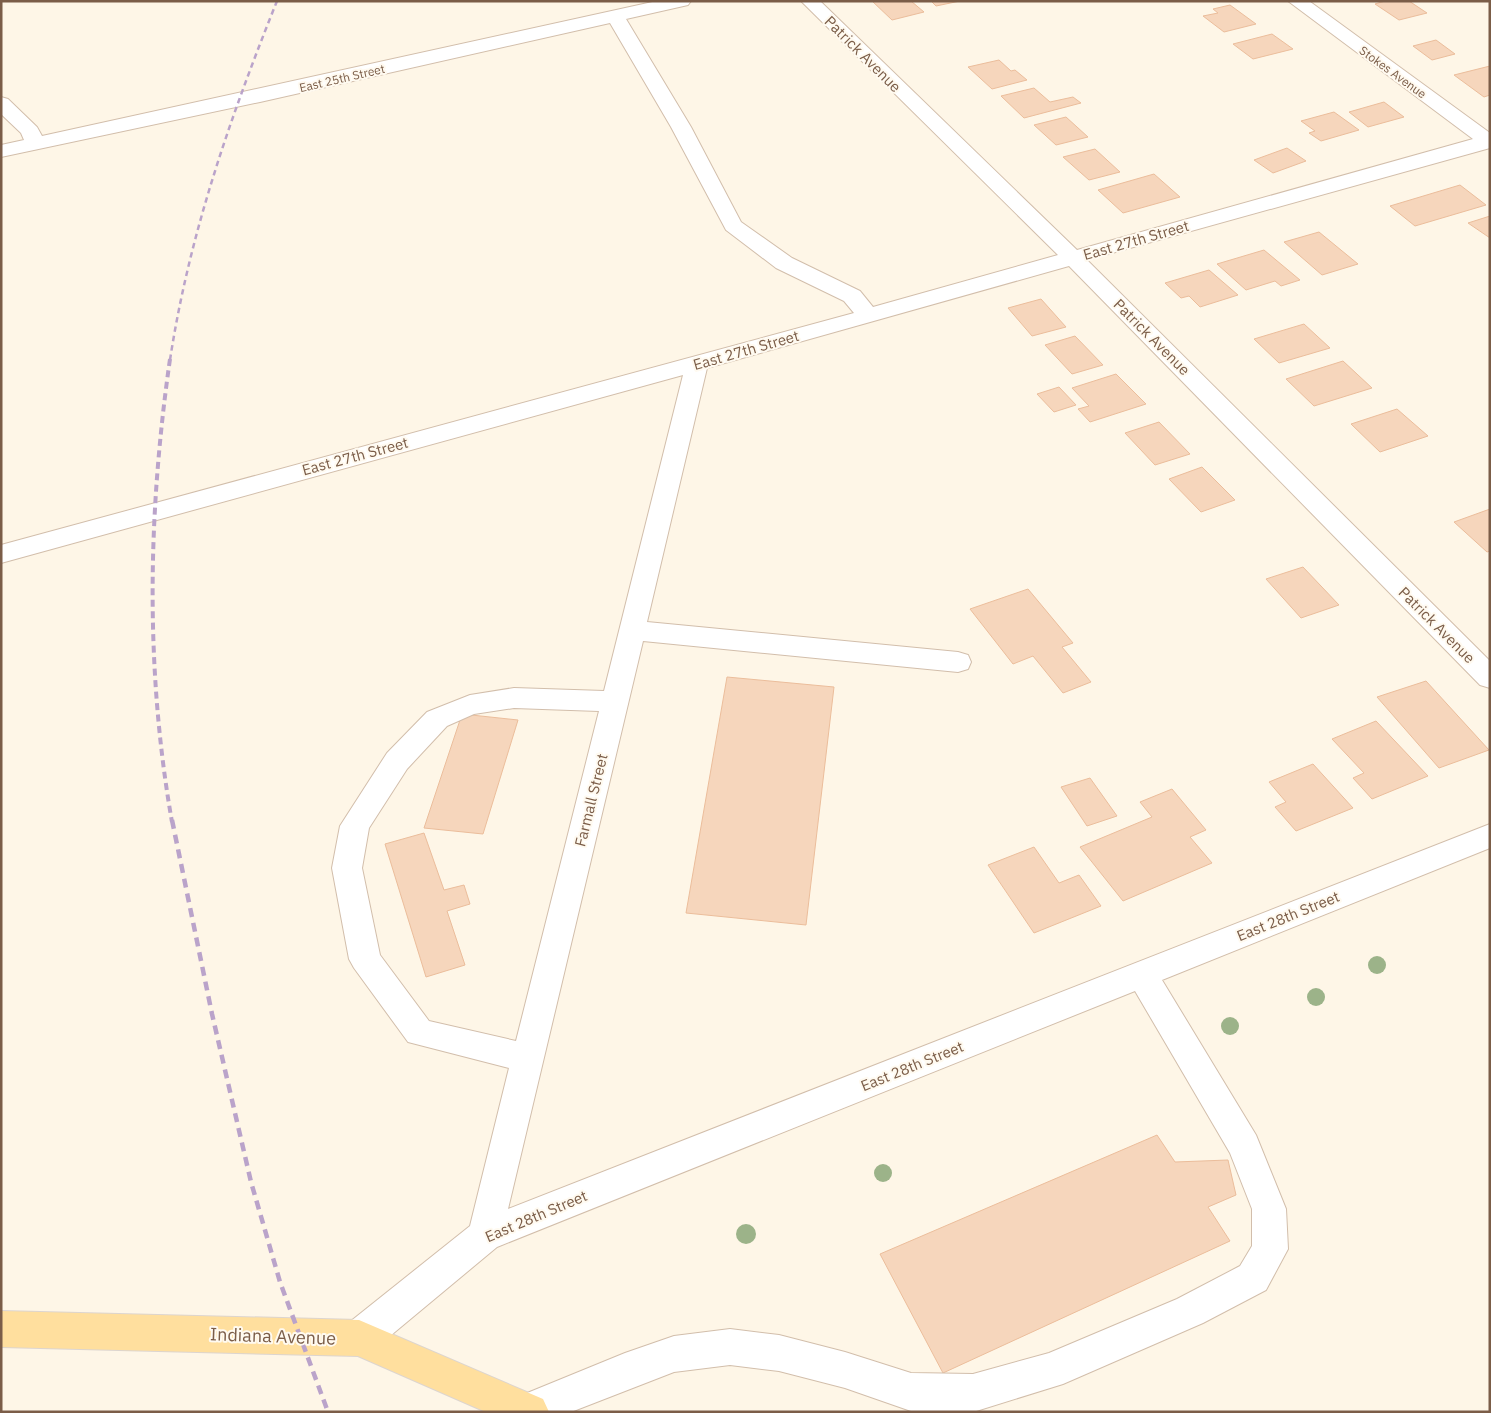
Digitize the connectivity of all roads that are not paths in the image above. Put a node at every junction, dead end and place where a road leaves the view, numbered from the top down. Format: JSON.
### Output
{"nodes":[{"id":1,"x":682,"y":1,"type":"edge"},
{"id":2,"x":810,"y":1,"type":"edge"},
{"id":3,"x":1297,"y":1,"type":"edge"},
{"id":4,"x":615,"y":16,"type":"junction"},
{"id":5,"x":1,"y":103,"type":"edge"},
{"id":6,"x":1489,"y":141,"type":"edge"},
{"id":7,"x":36,"y":144,"type":"junction"},
{"id":8,"x":1,"y":151,"type":"edge"},
{"id":9,"x":1073,"y":258,"type":"junction"},
{"id":10,"x":868,"y":316,"type":"junction"},
{"id":11,"x":697,"y":364,"type":"junction"},
{"id":12,"x":1,"y":554,"type":"edge"},
{"id":13,"x":632,"y":630,"type":"junction"},
{"id":14,"x":958,"y":662,"type":"dead end"},
{"id":15,"x":1490,"y":678,"type":"edge"},
{"id":16,"x":614,"y":701,"type":"junction"},
{"id":17,"x":1490,"y":836,"type":"edge"},
{"id":18,"x":1142,"y":974,"type":"junction"},
{"id":19,"x":528,"y":1058,"type":"junction"},
{"id":20,"x":485,"y":1235,"type":"junction"},
{"id":21,"x":1,"y":1329,"type":"edge"},
{"id":22,"x":359,"y":1338,"type":"junction"},
{"id":23,"x":529,"y":1411,"type":"edge"}],
"edges":[{"from":1,"to":4,"type":"street","name":"East 25th Street"},
{"from":2,"to":9,"type":"street","name":"Patrick Avenue"},
{"from":3,"to":6,"type":"street","name":"Stokes Avenue"},
{"from":4,"to":7,"type":"street","name":"East 25th Street"},
{"from":4,"to":10,"type":"street"},
{"from":5,"to":7,"type":"street"},
{"from":6,"to":9,"type":"street","name":"East 27th Street"},
{"from":7,"to":8,"type":"street","name":"East 25th Street"},
{"from":9,"to":10,"type":"street","name":"East 27th Street"},
{"from":9,"to":15,"type":"street","name":"Patrick Avenue"},
{"from":10,"to":11,"type":"street","name":"East 27th Street"},
{"from":11,"to":12,"type":"street","name":"East 27th Street"},
{"from":11,"to":13,"type":"street","name":"Farmall Street"},
{"from":13,"to":14,"type":"street"},
{"from":13,"to":16,"type":"street","name":"Farmall Street"},
{"from":16,"to":19,"type":"street","name":"Farmall Street"},
{"from":16,"to":19,"type":"street"},
{"from":17,"to":18,"type":"street","name":"East 28th Street"},
{"from":18,"to":20,"type":"street","name":"East 28th Street"},
{"from":18,"to":23,"type":"street"},
{"from":19,"to":20,"type":"street","name":"Farmall Street"},
{"from":20,"to":22,"type":"street","name":"East 28th Street"},
{"from":21,"to":22,"type":"main road","name":"Indiana Avenue"},
{"from":22,"to":23,"type":"main road","name":"Indiana Avenue"}]}
